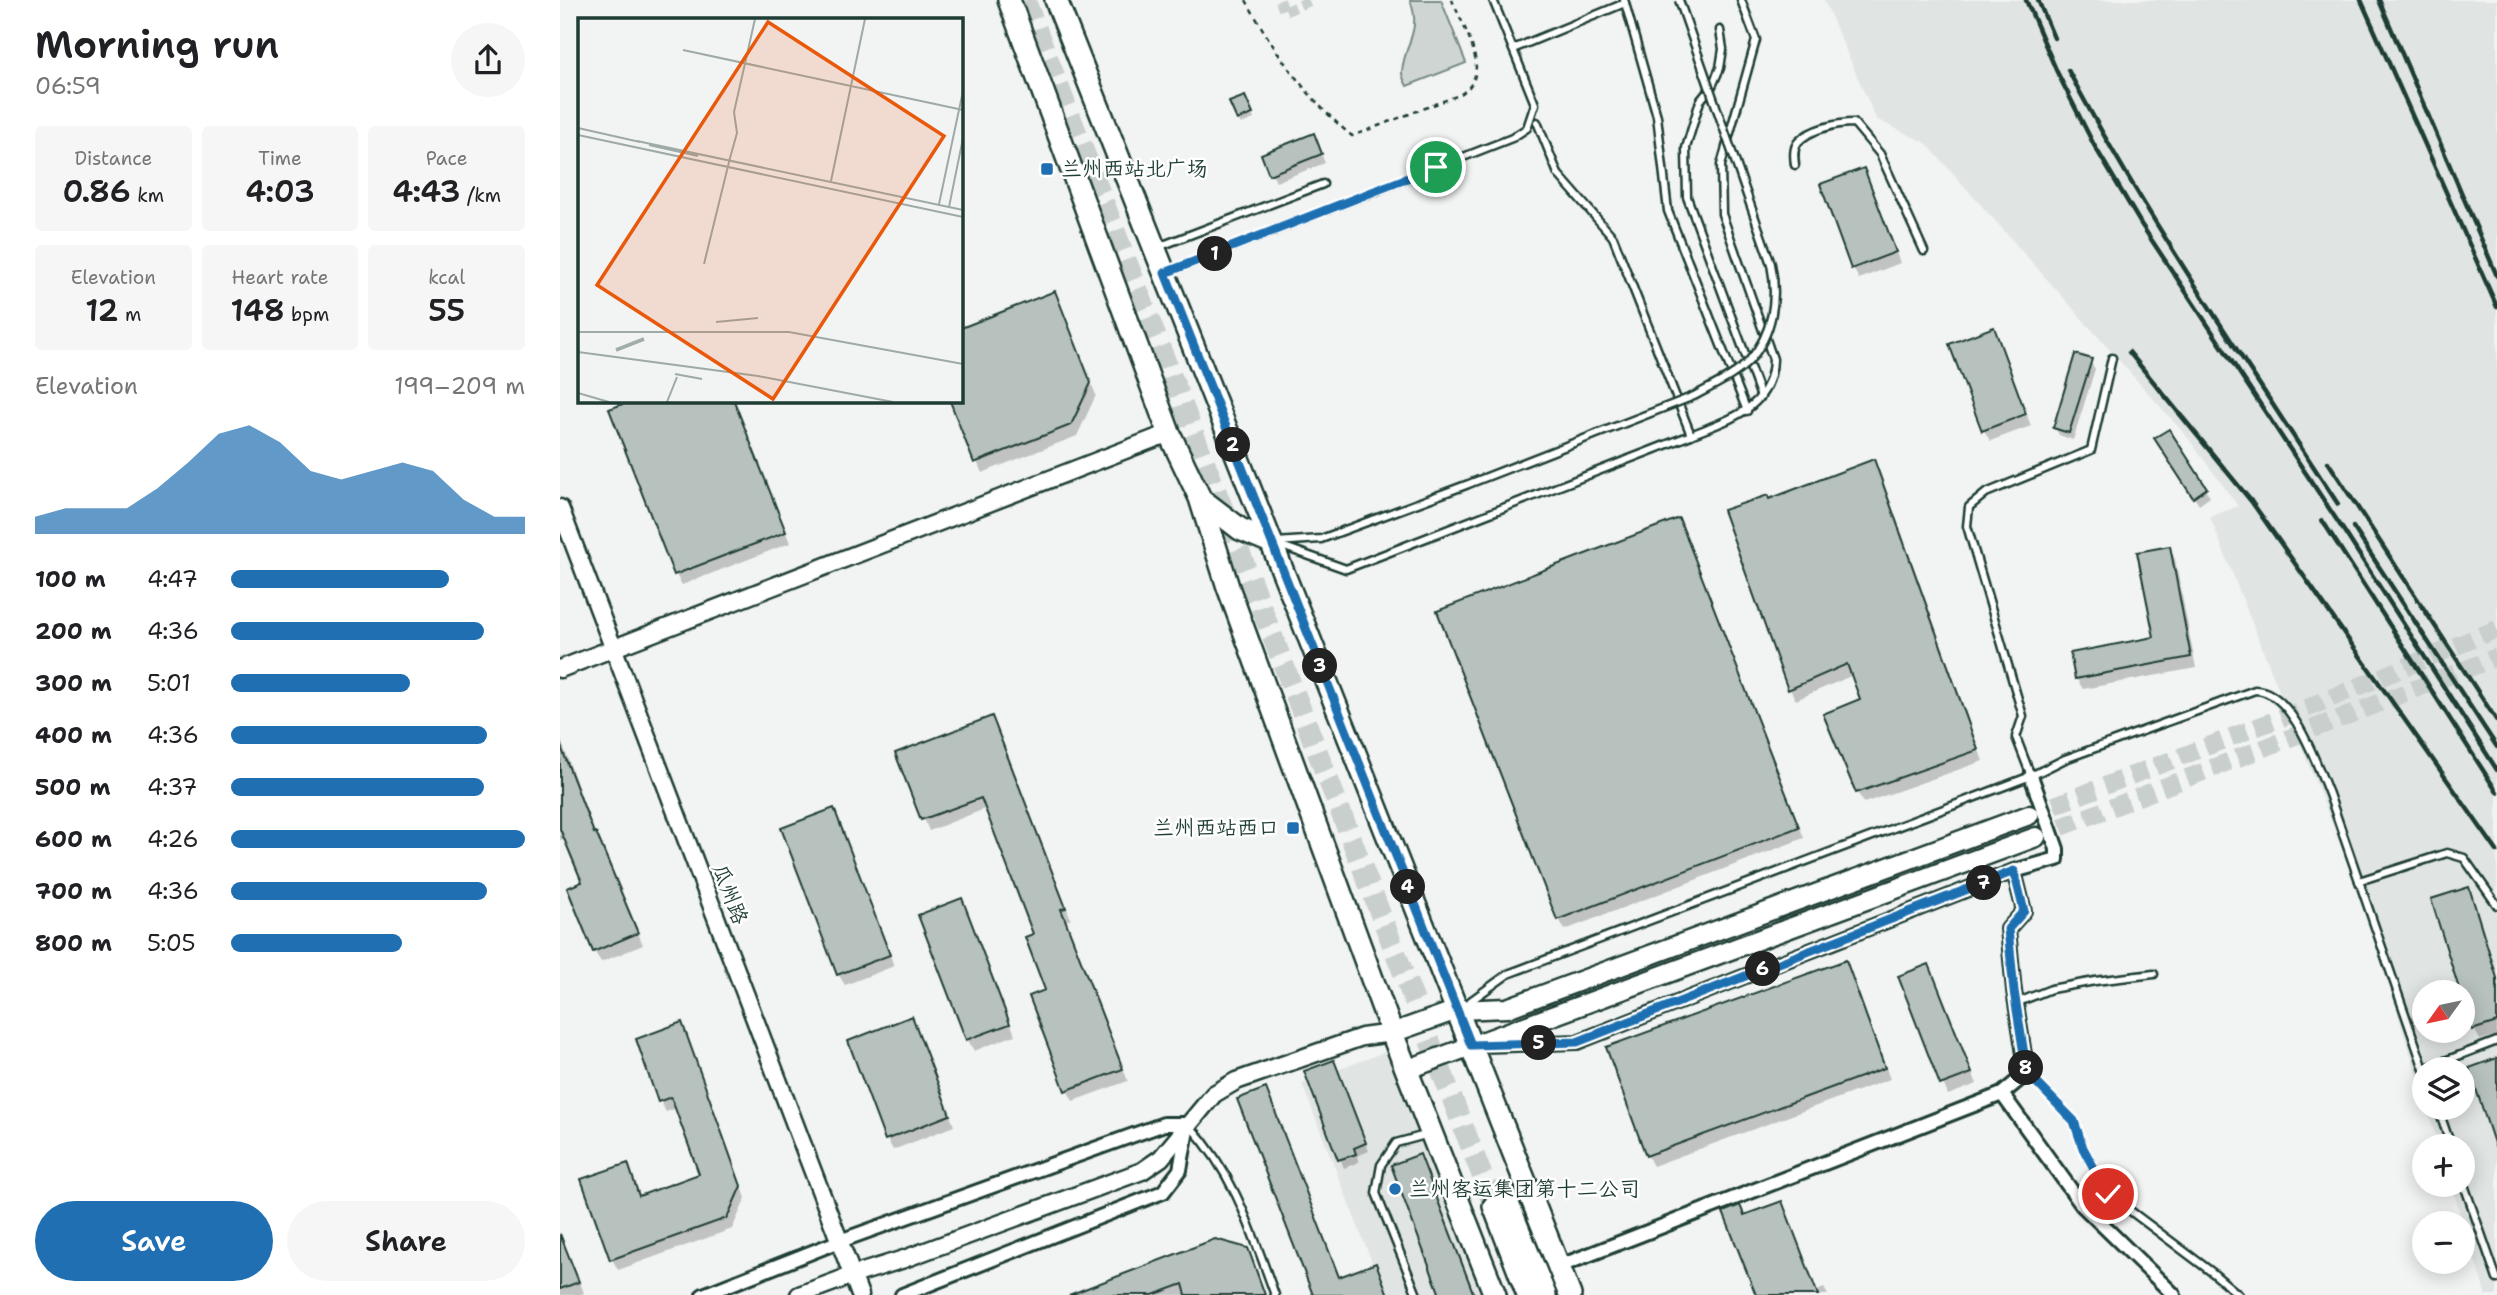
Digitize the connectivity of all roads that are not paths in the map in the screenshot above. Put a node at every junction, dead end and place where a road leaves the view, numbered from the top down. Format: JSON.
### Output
{"nodes":[{"id":1,"x":1009,"y":0,"type":"edge"},
{"id":2,"x":1056,"y":0,"type":"edge"},
{"id":3,"x":1493,"y":0,"type":"edge"},
{"id":4,"x":1679,"y":0,"type":"edge"},
{"id":5,"x":1741,"y":0,"type":"edge"},
{"id":6,"x":1625,"y":2,"type":"edge"},
{"id":7,"x":1720,"y":30,"type":"dead end"},
{"id":8,"x":1513,"y":49,"type":"junction"},
{"id":9,"x":1537,"y":122,"type":"dead end"},
{"id":10,"x":1795,"y":164,"type":"dead end"},
{"id":11,"x":1323,"y":184,"type":"dead end"},
{"id":12,"x":1155,"y":248,"type":"junction"},
{"id":13,"x":1924,"y":251,"type":"dead end"},
{"id":14,"x":1165,"y":273,"type":"junction"},
{"id":15,"x":2112,"y":358,"type":"dead end"},
{"id":16,"x":1761,"y":397,"type":"junction"},
{"id":17,"x":1746,"y":411,"type":"junction"},
{"id":18,"x":1170,"y":433,"type":"junction"},
{"id":19,"x":1691,"y":435,"type":"junction"},
{"id":20,"x":1200,"y":498,"type":"junction"},
{"id":21,"x":560,"y":508,"type":"edge"},
{"id":22,"x":1271,"y":542,"type":"junction"},
{"id":23,"x":614,"y":648,"type":"junction"},
{"id":24,"x":560,"y":669,"type":"edge"},
{"id":25,"x":2031,"y":776,"type":"junction"},
{"id":26,"x":2029,"y":816,"type":"tunnel mouth"},
{"id":27,"x":2036,"y":837,"type":"tunnel mouth"},
{"id":28,"x":2014,"y":871,"type":"junction"},
{"id":29,"x":2359,"y":881,"type":"junction"},
{"id":30,"x":2497,"y":905,"type":"edge"},
{"id":31,"x":2154,"y":974,"type":"dead end"},
{"id":32,"x":2016,"y":1003,"type":"junction"},
{"id":33,"x":1457,"y":1010,"type":"junction"},
{"id":34,"x":1392,"y":1033,"type":"junction"},
{"id":35,"x":2497,"y":1041,"type":"edge"},
{"id":36,"x":1471,"y":1045,"type":"junction"},
{"id":37,"x":2420,"y":1057,"type":"edge"},
{"id":38,"x":2455,"y":1057,"type":"edge"},
{"id":39,"x":1406,"y":1070,"type":"junction"},
{"id":40,"x":2027,"y":1073,"type":"junction"},
{"id":41,"x":2001,"y":1094,"type":"junction"},
{"id":42,"x":1188,"y":1124,"type":"junction"},
{"id":43,"x":1431,"y":1133,"type":"junction"},
{"id":44,"x":2468,"y":1197,"type":"edge"},
{"id":45,"x":840,"y":1241,"type":"junction"},
{"id":46,"x":1560,"y":1266,"type":"junction"},
{"id":47,"x":853,"y":1275,"type":"junction"},
{"id":48,"x":2497,"y":1279,"type":"edge"},
{"id":49,"x":703,"y":1295,"type":"edge"},
{"id":50,"x":799,"y":1295,"type":"edge"},
{"id":51,"x":860,"y":1295,"type":"edge"},
{"id":52,"x":902,"y":1295,"type":"edge"},
{"id":53,"x":1275,"y":1295,"type":"edge"},
{"id":54,"x":1417,"y":1295,"type":"edge"},
{"id":55,"x":1495,"y":1295,"type":"edge"},
{"id":56,"x":1528,"y":1295,"type":"edge"},
{"id":57,"x":1545,"y":1295,"type":"edge"},
{"id":58,"x":1570,"y":1295,"type":"edge"},
{"id":59,"x":2174,"y":1295,"type":"edge"},
{"id":60,"x":2239,"y":1295,"type":"edge"}],
"edges":[{"from":1,"to":18,"type":"main road"},
{"from":2,"to":12,"type":"main road"},
{"from":3,"to":8,"type":"lane"},
{"from":4,"to":22,"type":"lane","bridge":true},
{"from":5,"to":16,"type":"lane"},
{"from":6,"to":8,"type":"lane"},
{"from":6,"to":17,"type":"lane"},
{"from":7,"to":16,"type":"lane"},
{"from":8,"to":14,"type":"lane"},
{"from":9,"to":19,"type":"lane"},
{"from":10,"to":13,"type":"lane"},
{"from":11,"to":12,"type":"lane"},
{"from":12,"to":14,"type":"main road"},
{"from":14,"to":22,"type":"main road"},
{"from":15,"to":25,"type":"lane"},
{"from":16,"to":17,"type":"lane"},
{"from":17,"to":19,"type":"lane"},
{"from":18,"to":20,"type":"main road"},
{"from":18,"to":23,"type":"street"},
{"from":19,"to":22,"type":"lane"},
{"from":20,"to":22,"type":"main road"},
{"from":20,"to":34,"type":"main road"},
{"from":21,"to":23,"type":"street","name":"瓜州路"},
{"from":22,"to":33,"type":"main road"},
{"from":23,"to":24,"type":"street"},
{"from":23,"to":45,"type":"street","name":"瓜州路"},
{"from":25,"to":28,"type":"street"},
{"from":25,"to":29,"type":"lane"},
{"from":25,"to":33,"type":"lane"},
{"from":26,"to":33,"type":"main road"},
{"from":27,"to":36,"type":"main road"},
{"from":28,"to":32,"type":"street"},
{"from":28,"to":36,"type":"street"},
{"from":29,"to":30,"type":"lane"},
{"from":29,"to":37,"type":"lane"},
{"from":31,"to":32,"type":"lane"},
{"from":32,"to":40,"type":"street"},
{"from":33,"to":34,"type":"main road"},
{"from":33,"to":36,"type":"main road"},
{"from":34,"to":39,"type":"main road"},
{"from":34,"to":42,"type":"street"},
{"from":35,"to":38,"type":"lane"},
{"from":36,"to":39,"type":"main road"},
{"from":36,"to":46,"type":"main road"},
{"from":39,"to":43,"type":"main road"},
{"from":40,"to":41,"type":"street"},
{"from":40,"to":60,"type":"lane"},
{"from":41,"to":46,"type":"street"},
{"from":41,"to":59,"type":"street"},
{"from":42,"to":45,"type":"street"},
{"from":42,"to":47,"type":"street"},
{"from":42,"to":52,"type":"street"},
{"from":42,"to":53,"type":"lane"},
{"from":43,"to":54,"type":"lane"},
{"from":43,"to":55,"type":"main road"},
{"from":44,"to":48,"type":"lane"},
{"from":45,"to":47,"type":"street","name":"瓜州路"},
{"from":45,"to":49,"type":"street"},
{"from":46,"to":58,"type":"main road"},
{"from":47,"to":50,"type":"street"},
{"from":47,"to":51,"type":"street","name":"瓜州路"},
{"from":56,"to":57,"type":"main road"}]}
